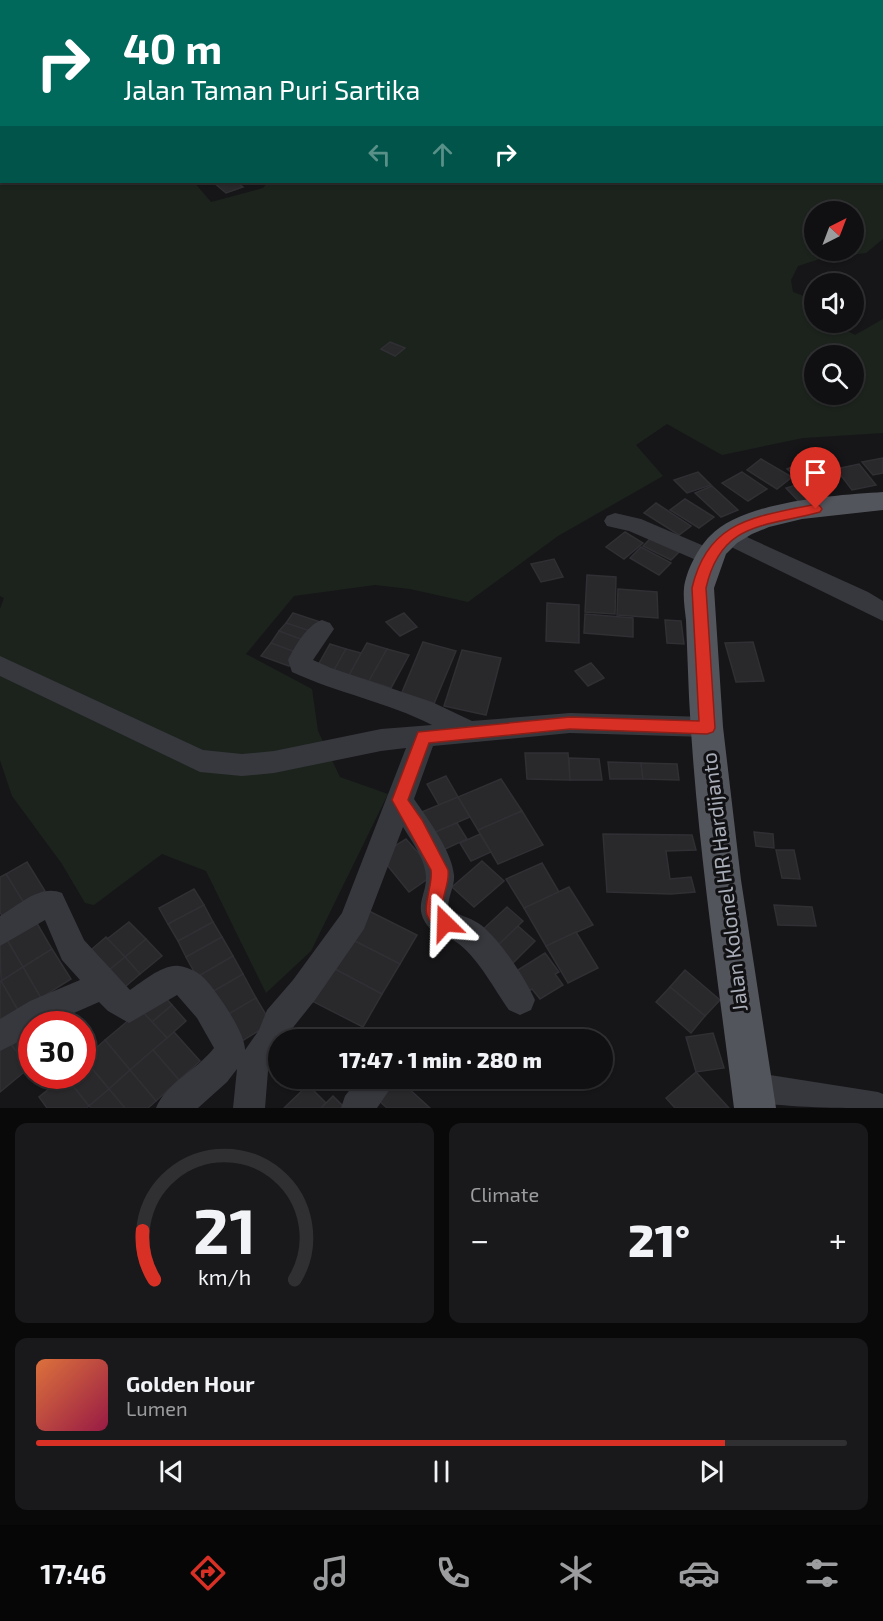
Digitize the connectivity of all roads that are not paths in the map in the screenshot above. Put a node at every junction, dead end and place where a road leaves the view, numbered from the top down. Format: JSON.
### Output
{"nodes":[{"id":1,"x":883,"y":501,"type":"edge"},
{"id":2,"x":615,"y":521,"type":"dead end"},
{"id":3,"x":718,"y":547,"type":"junction"},
{"id":4,"x":883,"y":612,"type":"edge"},
{"id":5,"x":322,"y":629,"type":"dead end"},
{"id":6,"x":0,"y":665,"type":"edge"},
{"id":7,"x":707,"y":728,"type":"junction"},
{"id":8,"x":467,"y":731,"type":"junction"},
{"id":9,"x":423,"y":737,"type":"junction"},
{"id":10,"x":400,"y":800,"type":"junction"},
{"id":11,"x":0,"y":932,"type":"edge"},
{"id":12,"x":105,"y":984,"type":"junction"},
{"id":13,"x":520,"y":1000,"type":"dead end"},
{"id":14,"x":0,"y":1036,"type":"edge"},
{"id":15,"x":371,"y":1089,"type":"edge"},
{"id":16,"x":753,"y":1098,"type":"edge"},
{"id":17,"x":815,"y":1103,"type":"edge"},
{"id":18,"x":172,"y":1108,"type":"edge"},
{"id":19,"x":249,"y":1108,"type":"edge"},
{"id":20,"x":357,"y":1108,"type":"edge"},
{"id":21,"x":878,"y":1108,"type":"edge"}],
"edges":[{"from":1,"to":3,"type":"main road"},
{"from":2,"to":3,"type":"street"},
{"from":3,"to":4,"type":"street"},
{"from":3,"to":7,"type":"main road","name":"Jalan Kolonel HR Hardijanto"},
{"from":5,"to":8,"type":"street"},
{"from":6,"to":9,"type":"street"},
{"from":7,"to":8,"type":"street"},
{"from":7,"to":16,"type":"main road","name":"Jalan Kolonel HR Hardijanto"},
{"from":8,"to":9,"type":"street"},
{"from":9,"to":10,"type":"street"},
{"from":10,"to":13,"type":"street"},
{"from":10,"to":19,"type":"street"},
{"from":11,"to":12,"type":"street"},
{"from":12,"to":14,"type":"street"},
{"from":12,"to":18,"type":"street"},
{"from":15,"to":20,"type":"street"},
{"from":16,"to":17,"type":"street"},
{"from":17,"to":21,"type":"street"}]}
